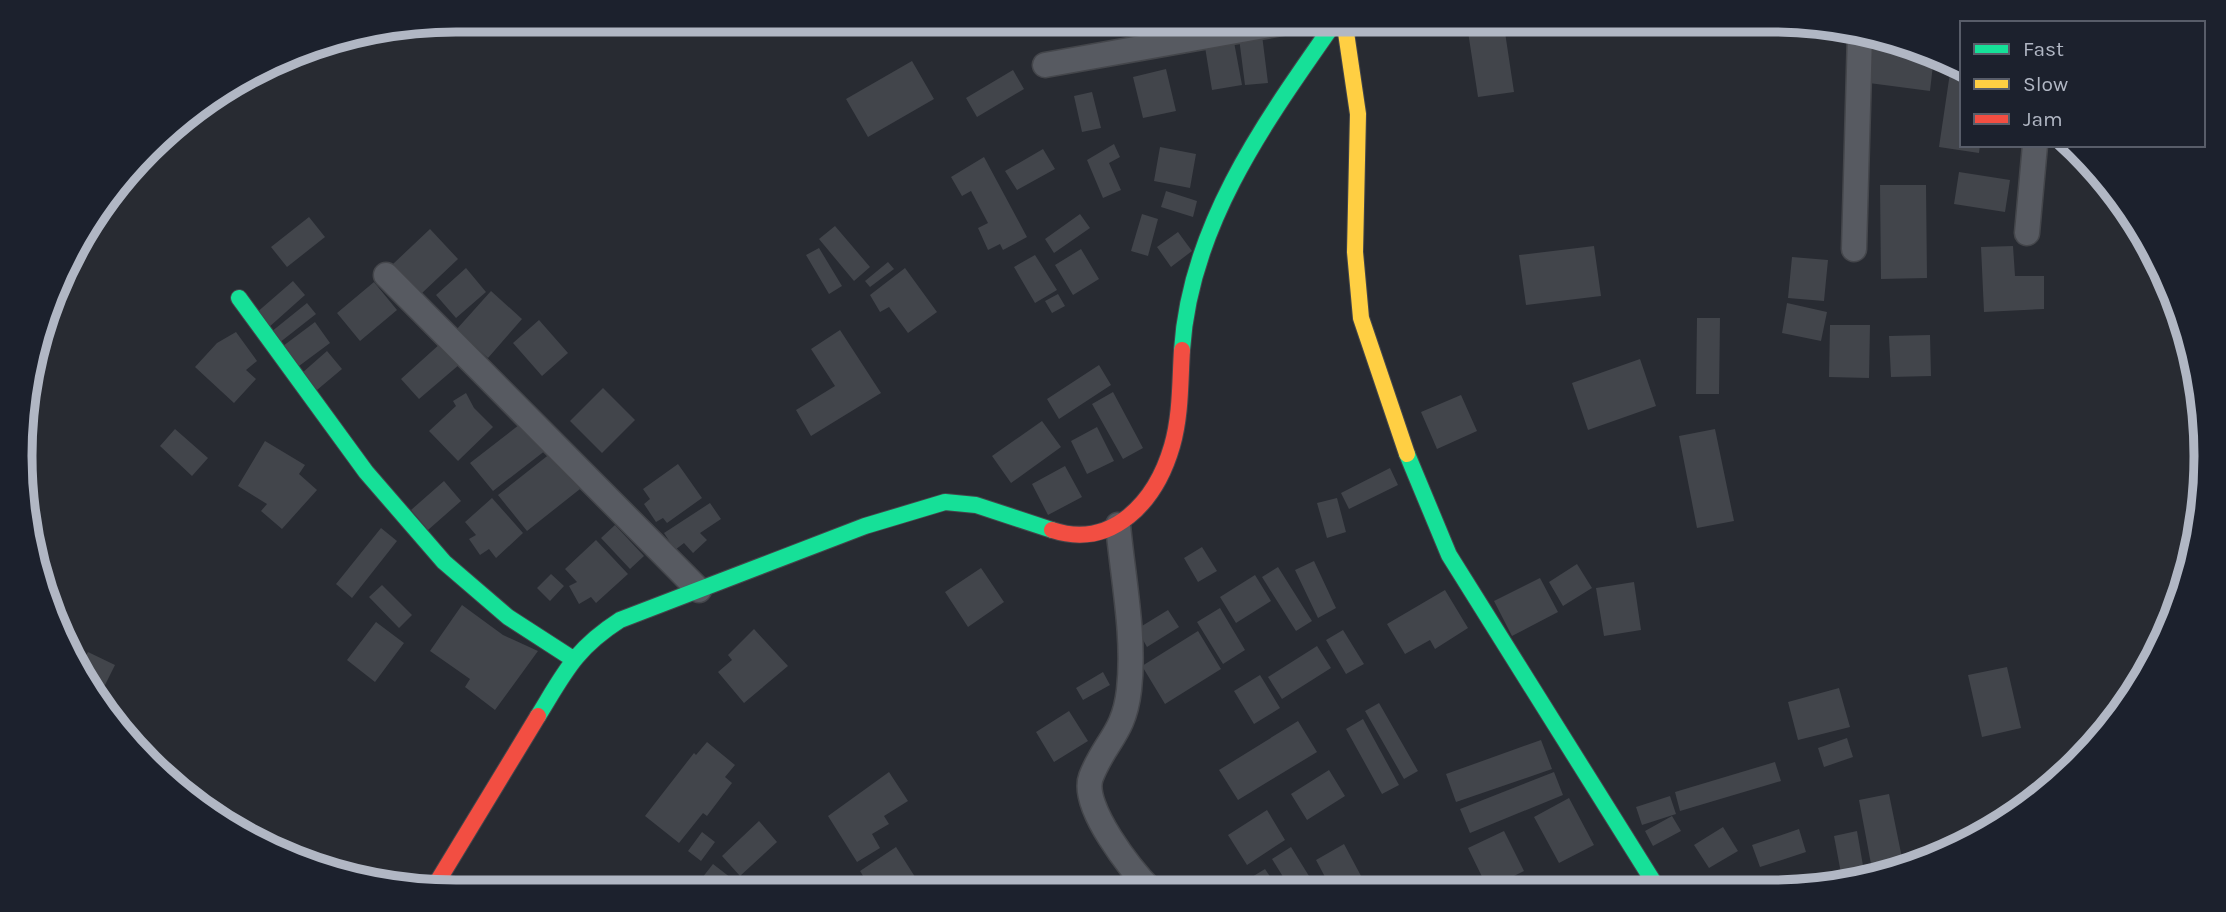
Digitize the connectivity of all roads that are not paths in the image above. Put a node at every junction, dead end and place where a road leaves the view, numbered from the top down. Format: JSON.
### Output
{"nodes":[{"id":1,"x":1231,"y":32,"type":"edge"},
{"id":2,"x":1328,"y":32,"type":"edge"},
{"id":3,"x":1345,"y":32,"type":"edge"},
{"id":4,"x":1860,"y":42,"type":"edge"},
{"id":5,"x":1045,"y":65,"type":"dead end"},
{"id":6,"x":2035,"y":147,"type":"edge"},
{"id":7,"x":2027,"y":233,"type":"dead end"},
{"id":8,"x":1854,"y":249,"type":"dead end"},
{"id":9,"x":386,"y":275,"type":"dead end"},
{"id":10,"x":239,"y":298,"type":"dead end"},
{"id":11,"x":1118,"y":525,"type":"junction"},
{"id":12,"x":699,"y":590,"type":"junction"},
{"id":13,"x":573,"y":659,"type":"junction"},
{"id":14,"x":438,"y":880,"type":"edge"},
{"id":15,"x":1143,"y":880,"type":"edge"},
{"id":16,"x":1652,"y":880,"type":"edge"}],
"edges":[{"from":1,"to":5,"type":"street"},
{"from":2,"to":11,"type":"street"},
{"from":3,"to":16,"type":"street"},
{"from":4,"to":8,"type":"street"},
{"from":6,"to":7,"type":"street"},
{"from":9,"to":12,"type":"street"},
{"from":10,"to":13,"type":"street"},
{"from":11,"to":12,"type":"street"},
{"from":11,"to":15,"type":"street"},
{"from":12,"to":13,"type":"street"},
{"from":13,"to":14,"type":"street"}]}
